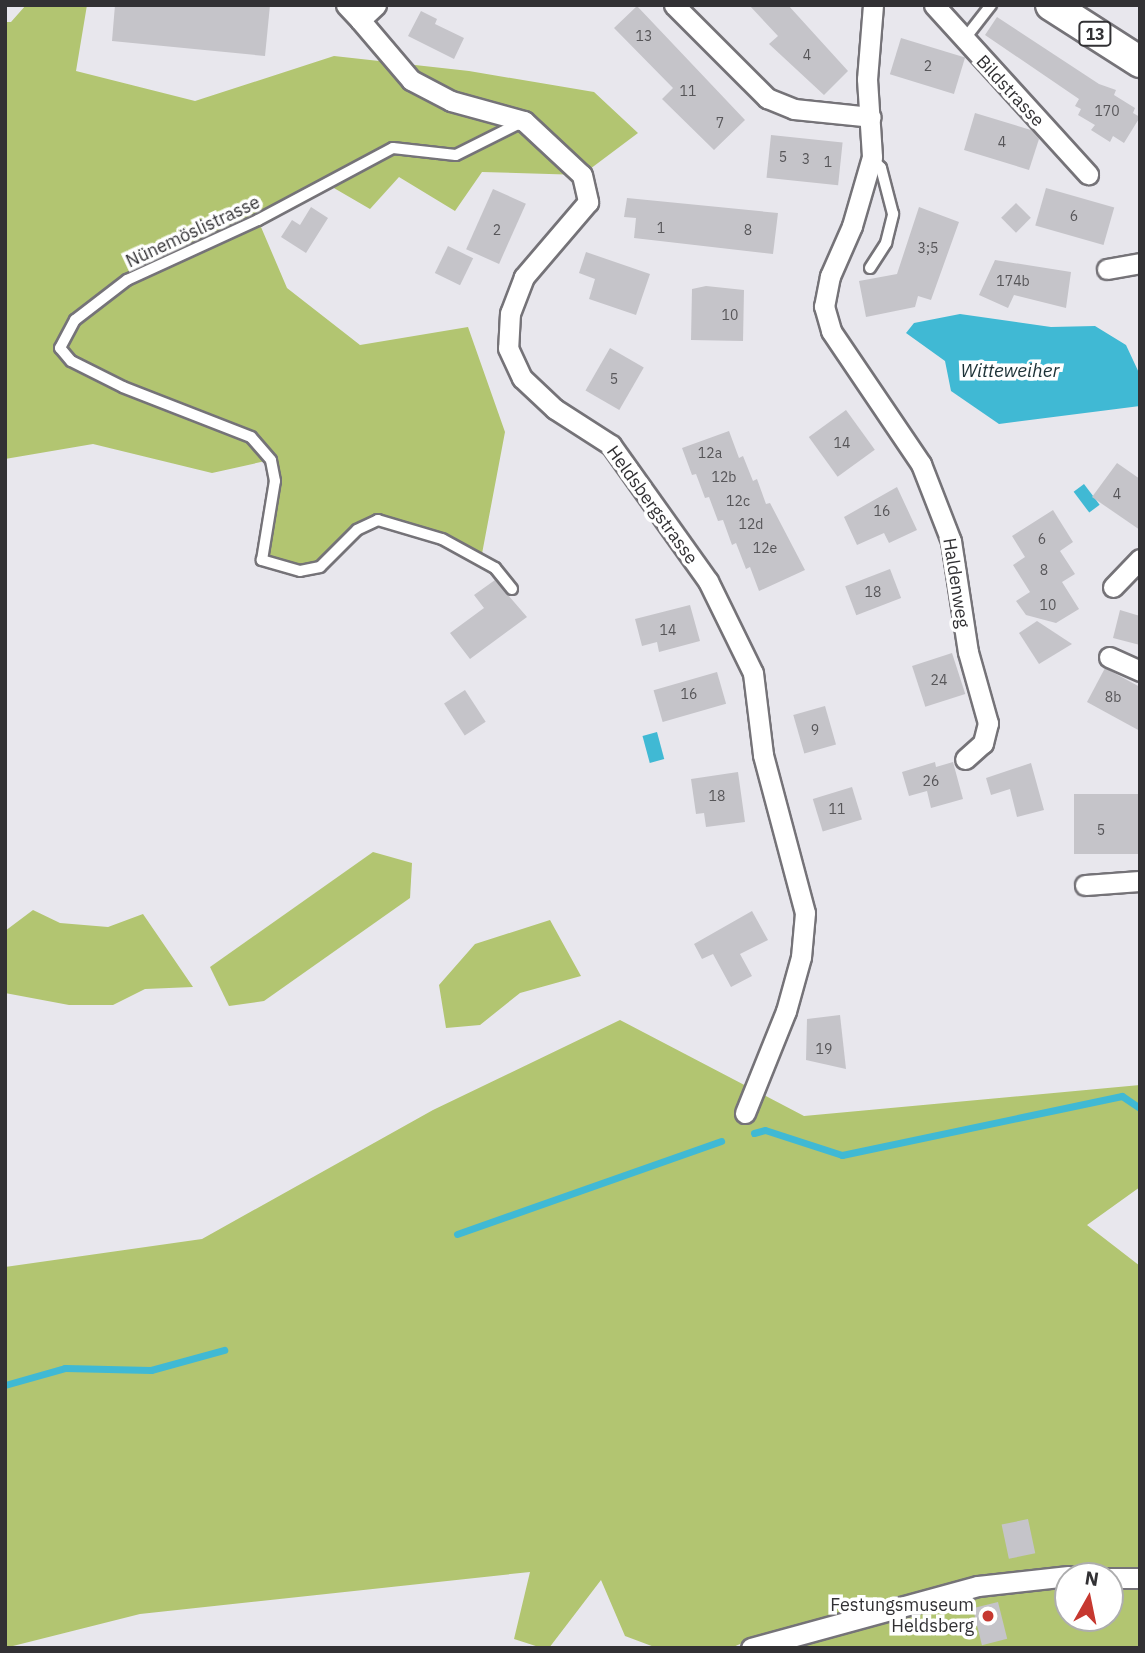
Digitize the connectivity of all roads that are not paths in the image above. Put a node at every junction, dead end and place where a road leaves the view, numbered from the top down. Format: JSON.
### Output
{"nodes":[{"id":1,"x":346,"y":5,"type":"edge"},
{"id":2,"x":376,"y":5,"type":"edge"},
{"id":3,"x":674,"y":5,"type":"edge"},
{"id":4,"x":873,"y":5,"type":"edge"},
{"id":5,"x":934,"y":5,"type":"edge"},
{"id":6,"x":991,"y":5,"type":"edge"},
{"id":7,"x":1051,"y":5,"type":"edge"},
{"id":8,"x":360,"y":20,"type":"junction"},
{"id":9,"x":963,"y":41,"type":"junction"},
{"id":10,"x":1140,"y":62,"type":"edge"},
{"id":11,"x":871,"y":117,"type":"junction"},
{"id":12,"x":524,"y":121,"type":"junction"},
{"id":13,"x":872,"y":157,"type":"junction"},
{"id":14,"x":1088,"y":174,"type":"dead end"},
{"id":15,"x":1140,"y":263,"type":"edge"},
{"id":16,"x":870,"y":268,"type":"dead end"},
{"id":17,"x":1107,"y":269,"type":"dead end"},
{"id":18,"x":1140,"y":559,"type":"edge"},
{"id":19,"x":1113,"y":587,"type":"dead end"},
{"id":20,"x":512,"y":589,"type":"dead end"},
{"id":21,"x":1109,"y":657,"type":"dead end"},
{"id":22,"x":1140,"y":671,"type":"edge"},
{"id":23,"x":965,"y":759,"type":"dead end"},
{"id":24,"x":1140,"y":881,"type":"edge"},
{"id":25,"x":1085,"y":885,"type":"dead end"},
{"id":26,"x":746,"y":1113,"type":"dead end"},
{"id":27,"x":1054,"y":1577,"type":"edge"},
{"id":28,"x":751,"y":1648,"type":"edge"}],
"edges":[{"from":1,"to":8,"type":"street","name":"Heldsbergstrasse"},
{"from":2,"to":8,"type":"street"},
{"from":3,"to":11,"type":"street"},
{"from":4,"to":11,"type":"street","name":"Haldenweg"},
{"from":5,"to":9,"type":"street","name":"Bildstrasse"},
{"from":6,"to":9,"type":"lane"},
{"from":7,"to":10,"type":"main road","number":"13"},
{"from":8,"to":12,"type":"street","name":"Heldsbergstrasse"},
{"from":9,"to":14,"type":"street","name":"Bildstrasse"},
{"from":11,"to":13,"type":"street","name":"Haldenweg"},
{"from":12,"to":20,"type":"lane","name":"Nünemöslistrasse"},
{"from":12,"to":26,"type":"street","name":"Heldsbergstrasse"},
{"from":13,"to":16,"type":"lane"},
{"from":13,"to":23,"type":"street","name":"Haldenweg"},
{"from":15,"to":17,"type":"street"},
{"from":18,"to":19,"type":"street"},
{"from":21,"to":22,"type":"street"},
{"from":24,"to":25,"type":"street"},
{"from":27,"to":28,"type":"street"}]}
